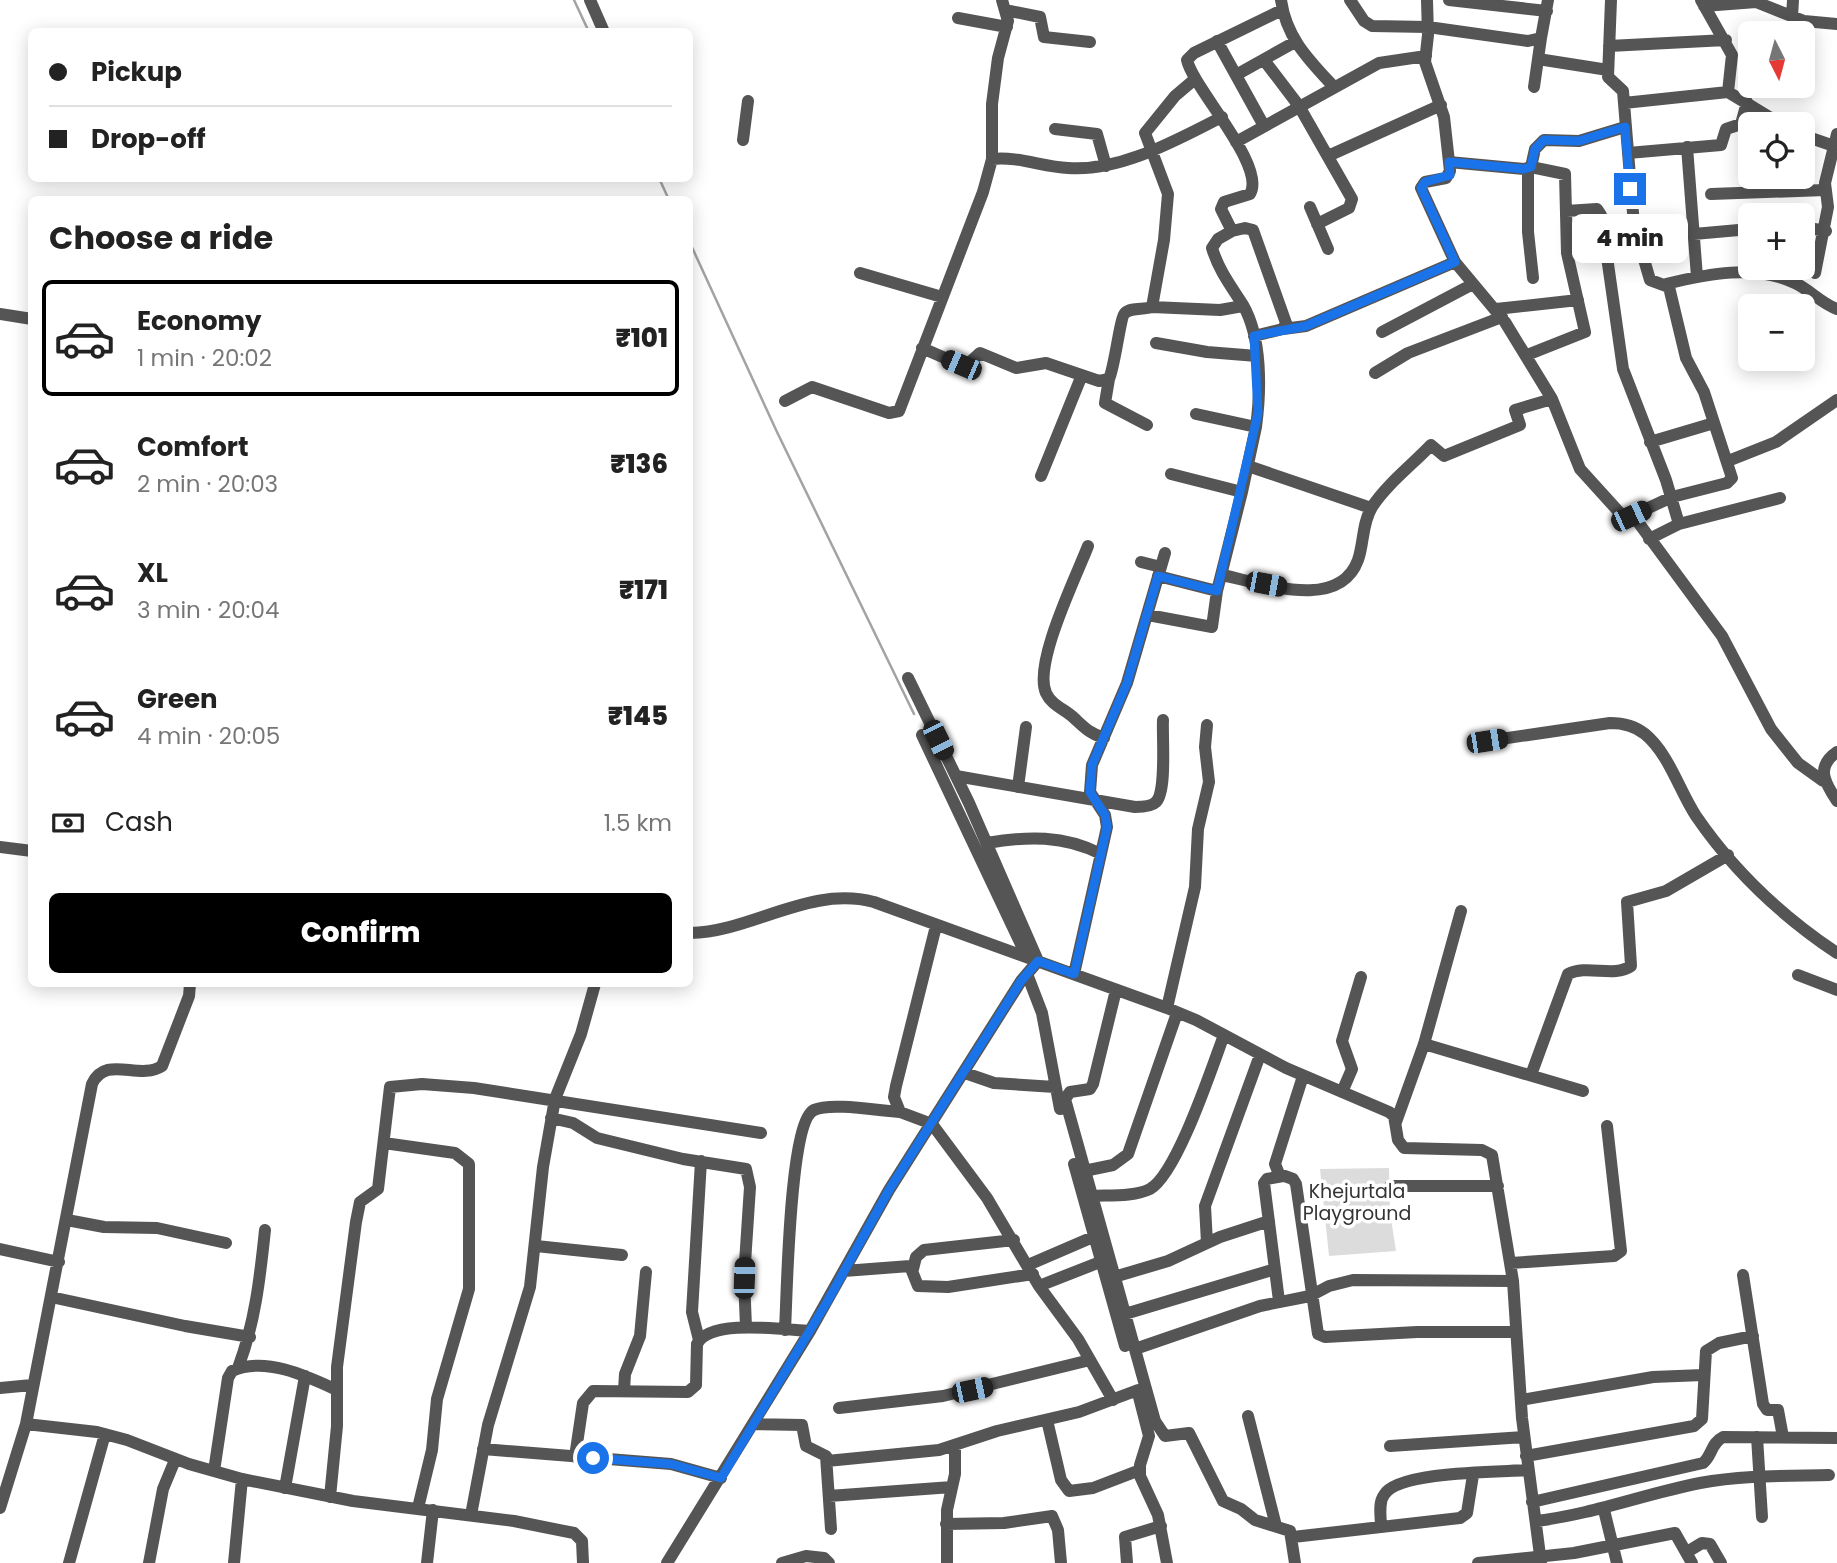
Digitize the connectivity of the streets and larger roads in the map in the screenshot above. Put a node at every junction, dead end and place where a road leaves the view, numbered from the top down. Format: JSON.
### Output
{"nodes":[{"id":1,"x":590,"y":0,"type":"edge"},
{"id":2,"x":1350,"y":0,"type":"edge"},
{"id":3,"x":1427,"y":0,"type":"edge"},
{"id":4,"x":1449,"y":0,"type":"edge"},
{"id":5,"x":1611,"y":0,"type":"edge"},
{"id":6,"x":1793,"y":0,"type":"edge"},
{"id":7,"x":1756,"y":1,"type":"edge"},
{"id":8,"x":1702,"y":3,"type":"edge"},
{"id":9,"x":1003,"y":5,"type":"edge"},
{"id":10,"x":1281,"y":5,"type":"edge"},
{"id":11,"x":1547,"y":6,"type":"edge"},
{"id":12,"x":1792,"y":17,"type":"junction"},
{"id":13,"x":958,"y":18,"type":"dead end"},
{"id":14,"x":1837,"y":24,"type":"edge"},
{"id":15,"x":1007,"y":27,"type":"junction"},
{"id":16,"x":1428,"y":27,"type":"junction"},
{"id":17,"x":602,"y":28,"type":"edge"},
{"id":18,"x":1541,"y":38,"type":"junction"},
{"id":19,"x":1726,"y":40,"type":"junction"},
{"id":20,"x":1217,"y":41,"type":"junction"},
{"id":21,"x":1090,"y":42,"type":"dead end"},
{"id":22,"x":1295,"y":42,"type":"junction"},
{"id":23,"x":1609,"y":46,"type":"junction"},
{"id":24,"x":1426,"y":56,"type":"junction"},
{"id":25,"x":1538,"y":59,"type":"junction"},
{"id":26,"x":1264,"y":60,"type":"junction"},
{"id":27,"x":1608,"y":70,"type":"junction"},
{"id":28,"x":1236,"y":75,"type":"junction"},
{"id":29,"x":1195,"y":79,"type":"junction"},
{"id":30,"x":1333,"y":86,"type":"junction"},
{"id":31,"x":1534,"y":87,"type":"dead end"},
{"id":32,"x":1728,"y":92,"type":"junction"},
{"id":33,"x":748,"y":101,"type":"dead end"},
{"id":34,"x":1747,"y":102,"type":"junction"},
{"id":35,"x":1624,"y":103,"type":"junction"},
{"id":36,"x":1441,"y":105,"type":"junction"},
{"id":37,"x":1299,"y":106,"type":"junction"},
{"id":38,"x":1762,"y":112,"type":"edge"},
{"id":39,"x":1222,"y":117,"type":"junction"},
{"id":40,"x":1264,"y":126,"type":"junction"},
{"id":41,"x":1625,"y":127,"type":"junction"},
{"id":42,"x":1055,"y":129,"type":"dead end"},
{"id":43,"x":1815,"y":137,"type":"edge"},
{"id":44,"x":1836,"y":140,"type":"edge"},
{"id":45,"x":743,"y":141,"type":"dead end"},
{"id":46,"x":1236,"y":142,"type":"junction"},
{"id":47,"x":1687,"y":147,"type":"junction"},
{"id":48,"x":1151,"y":149,"type":"junction"},
{"id":49,"x":1628,"y":153,"type":"junction"},
{"id":50,"x":1328,"y":156,"type":"junction"},
{"id":51,"x":992,"y":159,"type":"junction"},
{"id":52,"x":1449,"y":162,"type":"junction"},
{"id":53,"x":1105,"y":166,"type":"junction"},
{"id":54,"x":1530,"y":167,"type":"junction"},
{"id":55,"x":1711,"y":194,"type":"dead end"},
{"id":56,"x":1830,"y":200,"type":"edge"},
{"id":57,"x":1310,"y":207,"type":"dead end"},
{"id":58,"x":1566,"y":211,"type":"junction"},
{"id":59,"x":1317,"y":223,"type":"junction"},
{"id":60,"x":1815,"y":229,"type":"edge"},
{"id":61,"x":1738,"y":230,"type":"edge"},
{"id":62,"x":1232,"y":231,"type":"junction"},
{"id":63,"x":1826,"y":231,"type":"junction"},
{"id":64,"x":1694,"y":234,"type":"junction"},
{"id":65,"x":1328,"y":249,"type":"dead end"},
{"id":66,"x":1455,"y":262,"type":"junction"},
{"id":67,"x":860,"y":272,"type":"dead end"},
{"id":68,"x":1815,"y":273,"type":"dead end"},
{"id":69,"x":1697,"y":276,"type":"junction"},
{"id":70,"x":1533,"y":278,"type":"dead end"},
{"id":71,"x":1473,"y":284,"type":"junction"},
{"id":72,"x":1666,"y":284,"type":"junction"},
{"id":73,"x":942,"y":297,"type":"junction"},
{"id":74,"x":1578,"y":300,"type":"junction"},
{"id":75,"x":1244,"y":306,"type":"junction"},
{"id":76,"x":1152,"y":307,"type":"junction"},
{"id":77,"x":1837,"y":309,"type":"edge"},
{"id":78,"x":1499,"y":313,"type":"junction"},
{"id":79,"x":0,"y":314,"type":"edge"},
{"id":80,"x":28,"y":319,"type":"edge"},
{"id":81,"x":1283,"y":329,"type":"junction"},
{"id":82,"x":1382,"y":332,"type":"dead end"},
{"id":83,"x":1254,"y":336,"type":"junction"},
{"id":84,"x":1156,"y":343,"type":"dead end"},
{"id":85,"x":922,"y":348,"type":"junction"},
{"id":86,"x":1527,"y":355,"type":"junction"},
{"id":87,"x":1257,"y":356,"type":"junction"},
{"id":88,"x":1375,"y":373,"type":"dead end"},
{"id":89,"x":1082,"y":375,"type":"junction"},
{"id":90,"x":1109,"y":379,"type":"junction"},
{"id":91,"x":1552,"y":399,"type":"junction"},
{"id":92,"x":1837,"y":400,"type":"edge"},
{"id":93,"x":785,"y":401,"type":"dead end"},
{"id":94,"x":1196,"y":414,"type":"dead end"},
{"id":95,"x":1714,"y":423,"type":"junction"},
{"id":96,"x":1147,"y":425,"type":"dead end"},
{"id":97,"x":1256,"y":427,"type":"junction"},
{"id":98,"x":1650,"y":442,"type":"junction"},
{"id":99,"x":1728,"y":461,"type":"junction"},
{"id":100,"x":1248,"y":466,"type":"junction"},
{"id":101,"x":1171,"y":474,"type":"dead end"},
{"id":102,"x":1041,"y":476,"type":"dead end"},
{"id":103,"x":1242,"y":492,"type":"junction"},
{"id":104,"x":1672,"y":497,"type":"junction"},
{"id":105,"x":1780,"y":498,"type":"dead end"},
{"id":106,"x":1371,"y":508,"type":"junction"},
{"id":107,"x":1631,"y":516,"type":"junction"},
{"id":108,"x":1679,"y":524,"type":"junction"},
{"id":109,"x":1649,"y":539,"type":"junction"},
{"id":110,"x":1088,"y":545,"type":"dead end"},
{"id":111,"x":1165,"y":553,"type":"dead end"},
{"id":112,"x":1141,"y":562,"type":"dead end"},
{"id":113,"x":1160,"y":572,"type":"junction"},
{"id":114,"x":1222,"y":575,"type":"junction"},
{"id":115,"x":1217,"y":591,"type":"junction"},
{"id":116,"x":1148,"y":615,"type":"junction"},
{"id":117,"x":908,"y":678,"type":"dead end"},
{"id":118,"x":1163,"y":720,"type":"dead end"},
{"id":119,"x":1207,"y":725,"type":"dead end"},
{"id":120,"x":1026,"y":727,"type":"dead end"},
{"id":121,"x":922,"y":735,"type":"dead end"},
{"id":122,"x":1104,"y":738,"type":"junction"},
{"id":123,"x":1487,"y":741,"type":"dead end"},
{"id":124,"x":1837,"y":752,"type":"edge"},
{"id":125,"x":956,"y":776,"type":"junction"},
{"id":126,"x":1823,"y":781,"type":"junction"},
{"id":127,"x":1018,"y":788,"type":"junction"},
{"id":128,"x":1092,"y":798,"type":"junction"},
{"id":129,"x":1837,"y":801,"type":"edge"},
{"id":130,"x":987,"y":843,"type":"junction"},
{"id":131,"x":0,"y":847,"type":"edge"},
{"id":132,"x":28,"y":850,"type":"edge"},
{"id":133,"x":1101,"y":854,"type":"junction"},
{"id":134,"x":1728,"y":855,"type":"junction"},
{"id":135,"x":1461,"y":911,"type":"dead end"},
{"id":136,"x":936,"y":926,"type":"junction"},
{"id":137,"x":693,"y":933,"type":"edge"},
{"id":138,"x":1837,"y":953,"type":"edge"},
{"id":139,"x":1033,"y":959,"type":"junction"},
{"id":140,"x":1027,"y":974,"type":"junction"},
{"id":141,"x":1074,"y":974,"type":"junction"},
{"id":142,"x":1798,"y":975,"type":"dead end"},
{"id":143,"x":1361,"y":977,"type":"dead end"},
{"id":144,"x":189,"y":987,"type":"edge"},
{"id":145,"x":594,"y":987,"type":"edge"},
{"id":146,"x":1116,"y":990,"type":"junction"},
{"id":147,"x":1837,"y":990,"type":"edge"},
{"id":148,"x":1172,"y":1011,"type":"junction"},
{"id":149,"x":1224,"y":1035,"type":"junction"},
{"id":150,"x":1424,"y":1044,"type":"junction"},
{"id":151,"x":1260,"y":1055,"type":"junction"},
{"id":152,"x":965,"y":1073,"type":"junction"},
{"id":153,"x":1303,"y":1076,"type":"junction"},
{"id":154,"x":1531,"y":1076,"type":"junction"},
{"id":155,"x":1055,"y":1087,"type":"junction"},
{"id":156,"x":1583,"y":1091,"type":"dead end"},
{"id":157,"x":1342,"y":1092,"type":"junction"},
{"id":158,"x":555,"y":1100,"type":"junction"},
{"id":159,"x":900,"y":1112,"type":"junction"},
{"id":160,"x":551,"y":1118,"type":"junction"},
{"id":161,"x":1396,"y":1122,"type":"junction"},
{"id":162,"x":932,"y":1124,"type":"junction"},
{"id":163,"x":1607,"y":1126,"type":"dead end"},
{"id":164,"x":761,"y":1133,"type":"dead end"},
{"id":165,"x":384,"y":1143,"type":"junction"},
{"id":166,"x":701,"y":1161,"type":"junction"},
{"id":167,"x":1084,"y":1171,"type":"junction"},
{"id":168,"x":1283,"y":1176,"type":"junction"},
{"id":169,"x":1390,"y":1186,"type":"dead end"},
{"id":170,"x":1498,"y":1186,"type":"junction"},
{"id":171,"x":1091,"y":1196,"type":"junction"},
{"id":172,"x":67,"y":1220,"type":"junction"},
{"id":173,"x":1269,"y":1221,"type":"junction"},
{"id":174,"x":265,"y":1230,"type":"dead end"},
{"id":175,"x":1093,"y":1237,"type":"junction"},
{"id":176,"x":1014,"y":1240,"type":"junction"},
{"id":177,"x":226,"y":1243,"type":"dead end"},
{"id":178,"x":1207,"y":1244,"type":"junction"},
{"id":179,"x":536,"y":1246,"type":"junction"},
{"id":180,"x":0,"y":1249,"type":"edge"},
{"id":181,"x":622,"y":1255,"type":"dead end"},
{"id":182,"x":59,"y":1262,"type":"junction"},
{"id":183,"x":1100,"y":1262,"type":"junction"},
{"id":184,"x":1511,"y":1263,"type":"junction"},
{"id":185,"x":913,"y":1269,"type":"junction"},
{"id":186,"x":1030,"y":1269,"type":"junction"},
{"id":187,"x":1275,"y":1269,"type":"junction"},
{"id":188,"x":844,"y":1271,"type":"junction"},
{"id":189,"x":646,"y":1272,"type":"dead end"},
{"id":190,"x":1743,"y":1275,"type":"dead end"},
{"id":191,"x":1114,"y":1277,"type":"junction"},
{"id":192,"x":1513,"y":1281,"type":"junction"},
{"id":193,"x":1039,"y":1286,"type":"junction"},
{"id":194,"x":1310,"y":1296,"type":"junction"},
{"id":195,"x":51,"y":1297,"type":"junction"},
{"id":196,"x":1279,"y":1301,"type":"junction"},
{"id":197,"x":1125,"y":1314,"type":"junction"},
{"id":198,"x":746,"y":1327,"type":"junction"},
{"id":199,"x":785,"y":1330,"type":"junction"},
{"id":200,"x":810,"y":1331,"type":"junction"},
{"id":201,"x":1517,"y":1332,"type":"junction"},
{"id":202,"x":1753,"y":1336,"type":"junction"},
{"id":203,"x":250,"y":1337,"type":"junction"},
{"id":204,"x":699,"y":1340,"type":"junction"},
{"id":205,"x":1135,"y":1349,"type":"junction"},
{"id":206,"x":1090,"y":1360,"type":"junction"},
{"id":207,"x":238,"y":1368,"type":"junction"},
{"id":208,"x":1703,"y":1375,"type":"junction"},
{"id":209,"x":306,"y":1376,"type":"junction"},
{"id":210,"x":32,"y":1385,"type":"junction"},
{"id":211,"x":0,"y":1388,"type":"edge"},
{"id":212,"x":337,"y":1390,"type":"junction"},
{"id":213,"x":624,"y":1390,"type":"junction"},
{"id":214,"x":1138,"y":1391,"type":"junction"},
{"id":215,"x":1113,"y":1400,"type":"junction"},
{"id":216,"x":1521,"y":1400,"type":"junction"},
{"id":217,"x":839,"y":1408,"type":"dead end"},
{"id":218,"x":1248,"y":1416,"type":"dead end"},
{"id":219,"x":1047,"y":1419,"type":"junction"},
{"id":220,"x":26,"y":1424,"type":"junction"},
{"id":221,"x":753,"y":1424,"type":"junction"},
{"id":222,"x":105,"y":1434,"type":"junction"},
{"id":223,"x":1524,"y":1437,"type":"junction"},
{"id":224,"x":1757,"y":1437,"type":"junction"},
{"id":225,"x":1783,"y":1437,"type":"junction"},
{"id":226,"x":1837,"y":1438,"type":"edge"},
{"id":227,"x":955,"y":1445,"type":"junction"},
{"id":228,"x":1390,"y":1446,"type":"dead end"},
{"id":229,"x":483,"y":1449,"type":"junction"},
{"id":230,"x":1527,"y":1456,"type":"junction"},
{"id":231,"x":575,"y":1457,"type":"junction"},
{"id":232,"x":175,"y":1460,"type":"junction"},
{"id":233,"x":827,"y":1461,"type":"junction"},
{"id":234,"x":1140,"y":1470,"type":"junction"},
{"id":235,"x":1528,"y":1470,"type":"junction"},
{"id":236,"x":214,"y":1471,"type":"junction"},
{"id":237,"x":1474,"y":1475,"type":"junction"},
{"id":238,"x":1829,"y":1475,"type":"dead end"},
{"id":239,"x":1759,"y":1476,"type":"junction"},
{"id":240,"x":721,"y":1478,"type":"junction"},
{"id":241,"x":242,"y":1479,"type":"junction"},
{"id":242,"x":952,"y":1487,"type":"junction"},
{"id":243,"x":285,"y":1488,"type":"junction"},
{"id":244,"x":829,"y":1496,"type":"junction"},
{"id":245,"x":330,"y":1497,"type":"junction"},
{"id":246,"x":1532,"y":1502,"type":"junction"},
{"id":247,"x":0,"y":1508,"type":"edge"},
{"id":248,"x":418,"y":1508,"type":"junction"},
{"id":249,"x":433,"y":1510,"type":"junction"},
{"id":250,"x":1604,"y":1510,"type":"junction"},
{"id":251,"x":471,"y":1515,"type":"junction"},
{"id":252,"x":1762,"y":1517,"type":"dead end"},
{"id":253,"x":1536,"y":1521,"type":"junction"},
{"id":254,"x":946,"y":1524,"type":"junction"},
{"id":255,"x":1161,"y":1526,"type":"junction"},
{"id":256,"x":1276,"y":1526,"type":"junction"},
{"id":257,"x":1381,"y":1527,"type":"junction"},
{"id":258,"x":831,"y":1529,"type":"dead end"},
{"id":259,"x":1293,"y":1537,"type":"junction"},
{"id":260,"x":1612,"y":1547,"type":"junction"},
{"id":261,"x":1689,"y":1557,"type":"edge"},
{"id":262,"x":1540,"y":1560,"type":"edge"},
{"id":263,"x":69,"y":1563,"type":"edge"},
{"id":264,"x":149,"y":1563,"type":"edge"},
{"id":265,"x":234,"y":1563,"type":"edge"},
{"id":266,"x":427,"y":1563,"type":"edge"},
{"id":267,"x":583,"y":1563,"type":"edge"},
{"id":268,"x":667,"y":1563,"type":"edge"},
{"id":269,"x":782,"y":1563,"type":"edge"},
{"id":270,"x":829,"y":1563,"type":"edge"},
{"id":271,"x":947,"y":1563,"type":"edge"},
{"id":272,"x":1061,"y":1563,"type":"edge"},
{"id":273,"x":1127,"y":1563,"type":"edge"},
{"id":274,"x":1167,"y":1563,"type":"edge"},
{"id":275,"x":1295,"y":1563,"type":"edge"},
{"id":276,"x":1478,"y":1563,"type":"edge"},
{"id":277,"x":1617,"y":1563,"type":"edge"},
{"id":278,"x":1721,"y":1563,"type":"edge"}],
"edges":[{"from":1,"to":17,"type":"street"},
{"from":2,"to":16,"type":"street"},
{"from":3,"to":16,"type":"street"},
{"from":4,"to":11,"type":"street"},
{"from":5,"to":23,"type":"street"},
{"from":6,"to":12,"type":"street"},
{"from":7,"to":8,"type":"street"},
{"from":7,"to":12,"type":"street"},
{"from":8,"to":19,"type":"street"},
{"from":9,"to":15,"type":"street"},
{"from":9,"to":21,"type":"street"},
{"from":10,"to":20,"type":"street"},
{"from":10,"to":22,"type":"street"},
{"from":11,"to":18,"type":"street"},
{"from":12,"to":14,"type":"street"},
{"from":13,"to":15,"type":"street"},
{"from":15,"to":51,"type":"street"},
{"from":16,"to":18,"type":"street"},
{"from":16,"to":24,"type":"street"},
{"from":18,"to":25,"type":"street"},
{"from":19,"to":23,"type":"street"},
{"from":19,"to":32,"type":"street"},
{"from":20,"to":28,"type":"street"},
{"from":20,"to":29,"type":"street"},
{"from":22,"to":26,"type":"street"},
{"from":22,"to":30,"type":"street"},
{"from":23,"to":27,"type":"street"},
{"from":24,"to":30,"type":"street"},
{"from":24,"to":36,"type":"street"},
{"from":25,"to":27,"type":"street"},
{"from":25,"to":31,"type":"street"},
{"from":26,"to":28,"type":"street"},
{"from":26,"to":37,"type":"street"},
{"from":27,"to":35,"type":"street"},
{"from":28,"to":40,"type":"street"},
{"from":29,"to":39,"type":"street"},
{"from":29,"to":48,"type":"street"},
{"from":30,"to":37,"type":"street"},
{"from":32,"to":34,"type":"street"},
{"from":32,"to":35,"type":"street"},
{"from":33,"to":45,"type":"street"},
{"from":34,"to":38,"type":"street"},
{"from":34,"to":47,"type":"street"},
{"from":35,"to":41,"type":"street"},
{"from":36,"to":50,"type":"street"},
{"from":36,"to":52,"type":"street"},
{"from":37,"to":40,"type":"street"},
{"from":37,"to":50,"type":"street"},
{"from":39,"to":46,"type":"street"},
{"from":39,"to":48,"type":"street"},
{"from":40,"to":46,"type":"street"},
{"from":41,"to":49,"type":"street"},
{"from":41,"to":54,"type":"street"},
{"from":42,"to":53,"type":"street"},
{"from":43,"to":44,"type":"street"},
{"from":44,"to":56,"type":"street"},
{"from":46,"to":62,"type":"street"},
{"from":47,"to":49,"type":"street"},
{"from":47,"to":64,"type":"street"},
{"from":48,"to":53,"type":"street"},
{"from":48,"to":76,"type":"street"},
{"from":49,"to":72,"type":"street"},
{"from":50,"to":59,"type":"street"},
{"from":51,"to":53,"type":"street"},
{"from":51,"to":73,"type":"street"},
{"from":52,"to":54,"type":"street"},
{"from":52,"to":66,"type":"street"},
{"from":54,"to":58,"type":"street"},
{"from":54,"to":70,"type":"street"},
{"from":55,"to":56,"type":"street"},
{"from":56,"to":63,"type":"street"},
{"from":57,"to":59,"type":"street"},
{"from":58,"to":74,"type":"street"},
{"from":58,"to":98,"type":"street"},
{"from":59,"to":65,"type":"street"},
{"from":60,"to":63,"type":"street"},
{"from":61,"to":64,"type":"street"},
{"from":62,"to":75,"type":"street"},
{"from":62,"to":81,"type":"street"},
{"from":63,"to":68,"type":"street"},
{"from":64,"to":69,"type":"street"},
{"from":66,"to":71,"type":"street"},
{"from":66,"to":81,"type":"street"},
{"from":67,"to":73,"type":"street"},
{"from":69,"to":72,"type":"street"},
{"from":69,"to":77,"type":"street"},
{"from":71,"to":78,"type":"street"},
{"from":71,"to":82,"type":"street"},
{"from":72,"to":95,"type":"street"},
{"from":73,"to":85,"type":"street"},
{"from":74,"to":78,"type":"street"},
{"from":74,"to":86,"type":"street"},
{"from":75,"to":76,"type":"street"},
{"from":75,"to":83,"type":"street"},
{"from":76,"to":90,"type":"street"},
{"from":78,"to":86,"type":"street"},
{"from":78,"to":88,"type":"street"},
{"from":79,"to":80,"type":"street"},
{"from":81,"to":83,"type":"street"},
{"from":83,"to":87,"type":"street"},
{"from":84,"to":87,"type":"street"},
{"from":85,"to":89,"type":"street"},
{"from":85,"to":93,"type":"street"},
{"from":86,"to":91,"type":"street"},
{"from":87,"to":97,"type":"street"},
{"from":89,"to":90,"type":"street"},
{"from":89,"to":102,"type":"street"},
{"from":90,"to":96,"type":"street"},
{"from":91,"to":106,"type":"street"},
{"from":91,"to":107,"type":"street"},
{"from":92,"to":99,"type":"street"},
{"from":94,"to":97,"type":"street"},
{"from":95,"to":98,"type":"street"},
{"from":95,"to":99,"type":"street"},
{"from":97,"to":100,"type":"street"},
{"from":98,"to":104,"type":"street"},
{"from":99,"to":104,"type":"street"},
{"from":100,"to":103,"type":"street"},
{"from":100,"to":106,"type":"street"},
{"from":101,"to":103,"type":"street"},
{"from":103,"to":114,"type":"street"},
{"from":104,"to":107,"type":"street"},
{"from":104,"to":108,"type":"street"},
{"from":105,"to":108,"type":"street"},
{"from":106,"to":114,"type":"street"},
{"from":107,"to":109,"type":"street"},
{"from":108,"to":109,"type":"street"},
{"from":109,"to":126,"type":"street"},
{"from":110,"to":122,"type":"street"},
{"from":111,"to":113,"type":"street"},
{"from":112,"to":113,"type":"street"},
{"from":113,"to":115,"type":"street"},
{"from":113,"to":116,"type":"street"},
{"from":114,"to":115,"type":"street"},
{"from":115,"to":116,"type":"street"},
{"from":116,"to":122,"type":"street"},
{"from":117,"to":125,"type":"street"},
{"from":118,"to":128,"type":"street"},
{"from":119,"to":148,"type":"street"},
{"from":120,"to":127,"type":"street"},
{"from":121,"to":139,"type":"street"},
{"from":122,"to":128,"type":"street"},
{"from":123,"to":134,"type":"street"},
{"from":124,"to":126,"type":"street"},
{"from":125,"to":127,"type":"street"},
{"from":125,"to":130,"type":"street"},
{"from":126,"to":129,"type":"street"},
{"from":127,"to":128,"type":"street"},
{"from":128,"to":133,"type":"street"},
{"from":130,"to":133,"type":"street"},
{"from":130,"to":139,"type":"street"},
{"from":131,"to":132,"type":"street"},
{"from":133,"to":141,"type":"street"},
{"from":134,"to":138,"type":"street"},
{"from":134,"to":154,"type":"street"},
{"from":135,"to":150,"type":"street"},
{"from":136,"to":137,"type":"street"},
{"from":136,"to":139,"type":"street"},
{"from":136,"to":159,"type":"street"},
{"from":139,"to":140,"type":"street"},
{"from":139,"to":141,"type":"street"},
{"from":140,"to":152,"type":"street"},
{"from":140,"to":155,"type":"street"},
{"from":141,"to":146,"type":"street"},
{"from":142,"to":147,"type":"street"},
{"from":143,"to":157,"type":"street"},
{"from":144,"to":172,"type":"street"},
{"from":145,"to":158,"type":"street"},
{"from":146,"to":148,"type":"street"},
{"from":146,"to":167,"type":"street"},
{"from":148,"to":149,"type":"street"},
{"from":148,"to":167,"type":"street"},
{"from":149,"to":151,"type":"street"},
{"from":149,"to":171,"type":"street"},
{"from":150,"to":154,"type":"street"},
{"from":150,"to":161,"type":"street"},
{"from":151,"to":153,"type":"street"},
{"from":151,"to":178,"type":"street"},
{"from":152,"to":155,"type":"street"},
{"from":152,"to":162,"type":"street"},
{"from":153,"to":157,"type":"street"},
{"from":153,"to":168,"type":"street"},
{"from":154,"to":156,"type":"street"},
{"from":155,"to":175,"type":"street"},
{"from":157,"to":161,"type":"street"},
{"from":158,"to":160,"type":"street"},
{"from":158,"to":164,"type":"street"},
{"from":158,"to":165,"type":"street"},
{"from":159,"to":162,"type":"street"},
{"from":159,"to":199,"type":"street"},
{"from":160,"to":166,"type":"street"},
{"from":160,"to":179,"type":"street"},
{"from":161,"to":170,"type":"street"},
{"from":162,"to":176,"type":"street"},
{"from":162,"to":188,"type":"street"},
{"from":163,"to":184,"type":"street"},
{"from":165,"to":212,"type":"street"},
{"from":165,"to":248,"type":"street"},
{"from":166,"to":198,"type":"street"},
{"from":166,"to":204,"type":"street"},
{"from":167,"to":171,"type":"street"},
{"from":168,"to":173,"type":"street"},
{"from":168,"to":194,"type":"street"},
{"from":169,"to":170,"type":"street"},
{"from":170,"to":184,"type":"street"},
{"from":171,"to":191,"type":"street"},
{"from":172,"to":177,"type":"street"},
{"from":172,"to":182,"type":"street"},
{"from":173,"to":178,"type":"street"},
{"from":173,"to":187,"type":"street"},
{"from":174,"to":203,"type":"street"},
{"from":175,"to":183,"type":"street"},
{"from":175,"to":186,"type":"street"},
{"from":176,"to":185,"type":"street"},
{"from":176,"to":186,"type":"street"},
{"from":178,"to":191,"type":"street"},
{"from":179,"to":181,"type":"street"},
{"from":179,"to":229,"type":"street"},
{"from":180,"to":182,"type":"street"},
{"from":182,"to":195,"type":"street"},
{"from":183,"to":193,"type":"street"},
{"from":183,"to":214,"type":"street"},
{"from":184,"to":192,"type":"street"},
{"from":185,"to":186,"type":"street"},
{"from":185,"to":188,"type":"street"},
{"from":186,"to":193,"type":"street"},
{"from":187,"to":196,"type":"street"},
{"from":187,"to":197,"type":"street"},
{"from":188,"to":200,"type":"street"},
{"from":189,"to":213,"type":"street"},
{"from":190,"to":202,"type":"street"},
{"from":191,"to":197,"type":"street"},
{"from":192,"to":194,"type":"street"},
{"from":192,"to":201,"type":"street"},
{"from":193,"to":206,"type":"street"},
{"from":194,"to":196,"type":"street"},
{"from":194,"to":201,"type":"street"},
{"from":195,"to":203,"type":"street"},
{"from":195,"to":210,"type":"street"},
{"from":196,"to":205,"type":"street"},
{"from":197,"to":205,"type":"street"},
{"from":198,"to":199,"type":"street"},
{"from":198,"to":204,"type":"street"},
{"from":199,"to":200,"type":"street"},
{"from":200,"to":221,"type":"street"},
{"from":201,"to":216,"type":"street"},
{"from":202,"to":208,"type":"street"},
{"from":202,"to":225,"type":"street"},
{"from":203,"to":207,"type":"street"},
{"from":204,"to":213,"type":"street"},
{"from":205,"to":256,"type":"street"},
{"from":206,"to":215,"type":"street"},
{"from":206,"to":217,"type":"street"},
{"from":207,"to":209,"type":"street"},
{"from":207,"to":236,"type":"street"},
{"from":208,"to":216,"type":"street"},
{"from":208,"to":230,"type":"street"},
{"from":209,"to":212,"type":"street"},
{"from":209,"to":243,"type":"street"},
{"from":210,"to":211,"type":"street"},
{"from":210,"to":220,"type":"street"},
{"from":212,"to":245,"type":"street"},
{"from":213,"to":231,"type":"street"},
{"from":214,"to":215,"type":"street"},
{"from":214,"to":234,"type":"street"},
{"from":215,"to":219,"type":"street"},
{"from":216,"to":223,"type":"street"},
{"from":218,"to":256,"type":"street"},
{"from":219,"to":227,"type":"street"},
{"from":219,"to":234,"type":"street"},
{"from":220,"to":222,"type":"street"},
{"from":220,"to":247,"type":"street"},
{"from":221,"to":233,"type":"street"},
{"from":221,"to":240,"type":"street"},
{"from":222,"to":232,"type":"street"},
{"from":222,"to":263,"type":"street"},
{"from":223,"to":228,"type":"street"},
{"from":223,"to":230,"type":"street"},
{"from":224,"to":225,"type":"street"},
{"from":224,"to":239,"type":"street"},
{"from":224,"to":246,"type":"street"},
{"from":225,"to":226,"type":"street"},
{"from":227,"to":233,"type":"street"},
{"from":227,"to":242,"type":"street"},
{"from":229,"to":231,"type":"street"},
{"from":229,"to":251,"type":"street"},
{"from":230,"to":235,"type":"street"},
{"from":231,"to":240,"type":"street"},
{"from":232,"to":236,"type":"street"},
{"from":232,"to":264,"type":"street"},
{"from":233,"to":244,"type":"street"},
{"from":234,"to":255,"type":"street"},
{"from":235,"to":237,"type":"street"},
{"from":235,"to":246,"type":"street"},
{"from":236,"to":241,"type":"street"},
{"from":237,"to":257,"type":"street"},
{"from":237,"to":257,"type":"street"},
{"from":238,"to":239,"type":"street"},
{"from":239,"to":250,"type":"street"},
{"from":239,"to":252,"type":"street"},
{"from":240,"to":268,"type":"street"},
{"from":241,"to":243,"type":"street"},
{"from":241,"to":265,"type":"street"},
{"from":242,"to":244,"type":"street"},
{"from":242,"to":254,"type":"street"},
{"from":243,"to":245,"type":"street"},
{"from":244,"to":258,"type":"street"},
{"from":245,"to":248,"type":"street"},
{"from":246,"to":253,"type":"street"},
{"from":248,"to":249,"type":"street"},
{"from":249,"to":251,"type":"street"},
{"from":249,"to":266,"type":"street"},
{"from":250,"to":253,"type":"street"},
{"from":250,"to":260,"type":"street"},
{"from":251,"to":267,"type":"street"},
{"from":253,"to":262,"type":"street"},
{"from":254,"to":271,"type":"street"},
{"from":254,"to":272,"type":"street"},
{"from":255,"to":273,"type":"street"},
{"from":255,"to":274,"type":"street"},
{"from":256,"to":259,"type":"street"},
{"from":257,"to":259,"type":"street"},
{"from":259,"to":275,"type":"street"},
{"from":260,"to":261,"type":"street"},
{"from":260,"to":262,"type":"street"},
{"from":260,"to":277,"type":"street"},
{"from":261,"to":278,"type":"street"},
{"from":262,"to":276,"type":"street"},
{"from":269,"to":270,"type":"street"}]}
